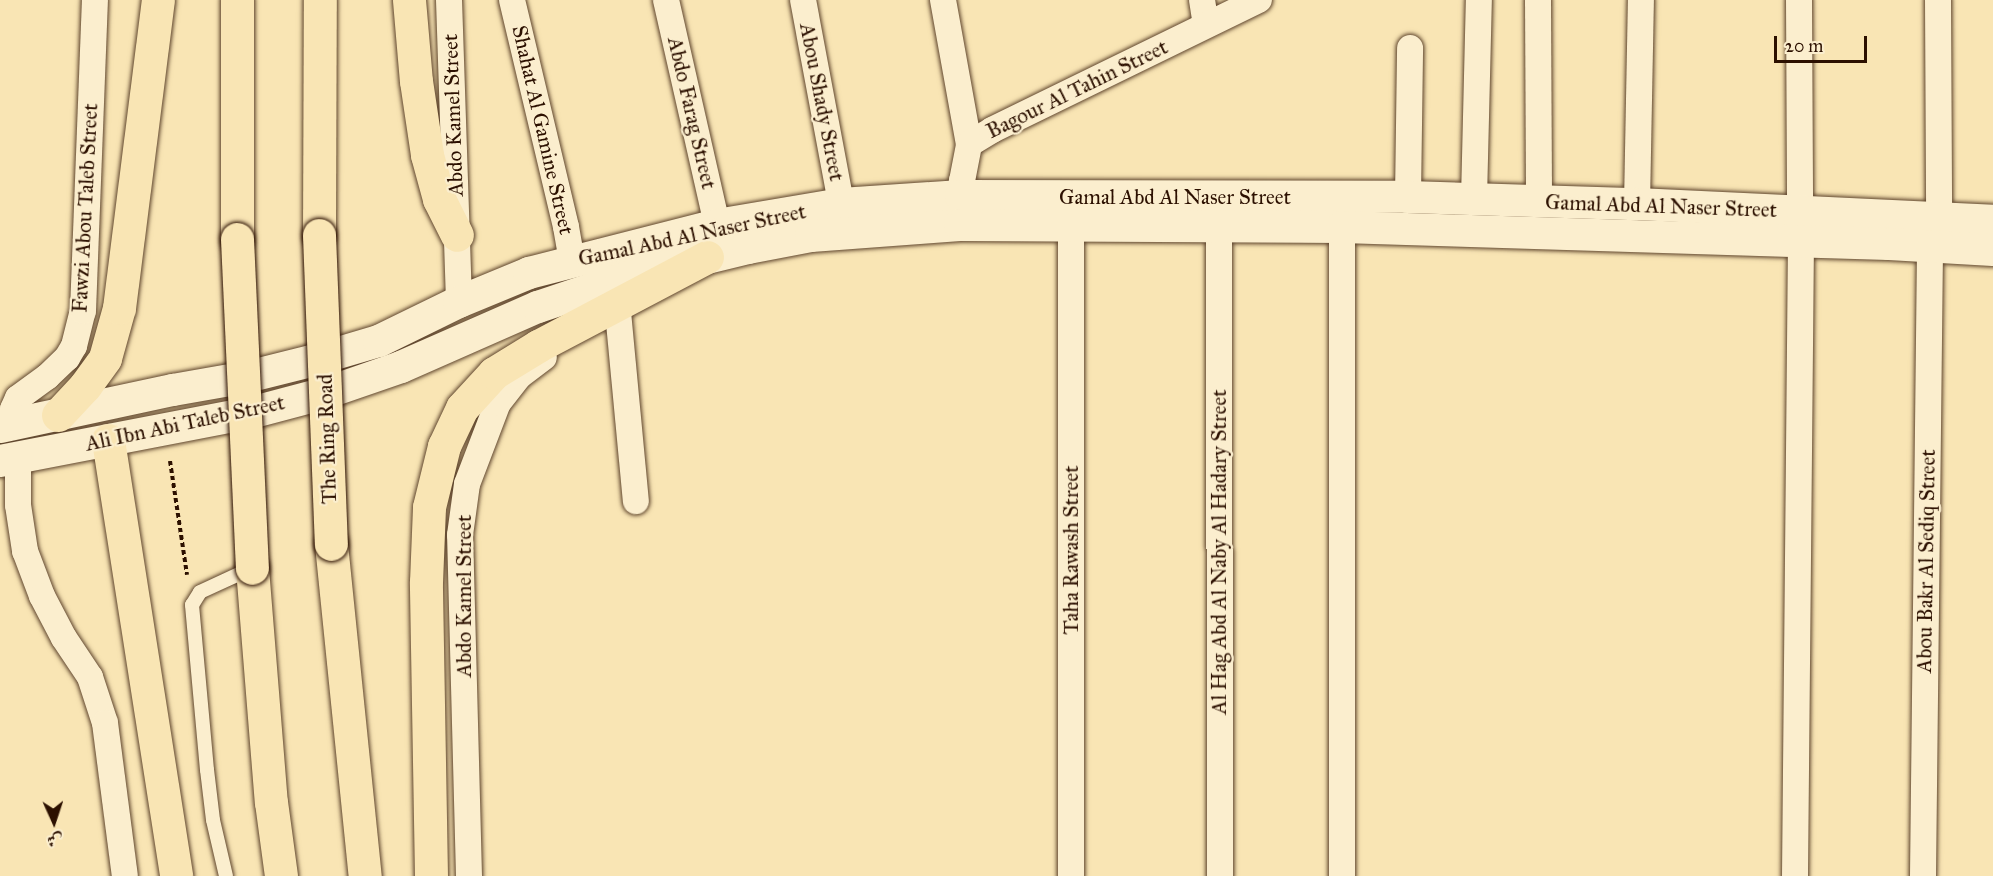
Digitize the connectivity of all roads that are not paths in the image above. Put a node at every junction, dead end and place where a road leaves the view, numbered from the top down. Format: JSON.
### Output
{"nodes":[{"id":1,"x":95,"y":0,"type":"edge"},
{"id":2,"x":158,"y":0,"type":"edge"},
{"id":3,"x":237,"y":0,"type":"edge"},
{"id":4,"x":320,"y":0,"type":"edge"},
{"id":5,"x":409,"y":0,"type":"edge"},
{"id":6,"x":449,"y":0,"type":"edge"},
{"id":7,"x":512,"y":0,"type":"edge"},
{"id":8,"x":666,"y":0,"type":"edge"},
{"id":9,"x":803,"y":0,"type":"edge"},
{"id":10,"x":943,"y":0,"type":"edge"},
{"id":11,"x":1202,"y":0,"type":"edge"},
{"id":12,"x":1259,"y":0,"type":"edge"},
{"id":13,"x":1479,"y":0,"type":"edge"},
{"id":14,"x":1538,"y":0,"type":"edge"},
{"id":15,"x":1641,"y":0,"type":"edge"},
{"id":16,"x":1799,"y":0,"type":"edge"},
{"id":17,"x":1938,"y":0,"type":"edge"},
{"id":18,"x":1206,"y":25,"type":"junction"},
{"id":19,"x":1410,"y":48,"type":"dead end"},
{"id":20,"x":969,"y":144,"type":"junction"},
{"id":21,"x":1408,"y":197,"type":"junction"},
{"id":22,"x":1474,"y":199,"type":"junction"},
{"id":23,"x":1539,"y":201,"type":"junction"},
{"id":24,"x":842,"y":204,"type":"junction"},
{"id":25,"x":1637,"y":204,"type":"junction"},
{"id":26,"x":960,"y":211,"type":"junction"},
{"id":27,"x":1800,"y":212,"type":"junction"},
{"id":28,"x":1993,"y":221,"type":"edge"},
{"id":29,"x":1071,"y":224,"type":"junction"},
{"id":30,"x":717,"y":225,"type":"junction"},
{"id":31,"x":1219,"y":227,"type":"junction"},
{"id":32,"x":1342,"y":227,"type":"junction"},
{"id":33,"x":1934,"y":232,"type":"junction"},
{"id":34,"x":457,"y":236,"type":"junction"},
{"id":35,"x":1801,"y":243,"type":"junction"},
{"id":36,"x":748,"y":248,"type":"junction"},
{"id":37,"x":1993,"y":250,"type":"edge"},
{"id":38,"x":706,"y":257,"type":"junction"},
{"id":39,"x":572,"y":261,"type":"junction"},
{"id":40,"x":459,"y":302,"type":"junction"},
{"id":41,"x":618,"y":312,"type":"junction"},
{"id":42,"x":379,"y":341,"type":"joint"},
{"id":43,"x":401,"y":367,"type":"joint"},
{"id":44,"x":58,"y":415,"type":"junction"},
{"id":45,"x":6,"y":426,"type":"edge"},
{"id":46,"x":108,"y":440,"type":"junction"},
{"id":47,"x":9,"y":459,"type":"edge"},
{"id":48,"x":636,"y":501,"type":"dead end"},
{"id":49,"x":252,"y":568,"type":"junction"},
{"id":50,"x":125,"y":876,"type":"edge"},
{"id":51,"x":176,"y":876,"type":"edge"},
{"id":52,"x":226,"y":876,"type":"edge"},
{"id":53,"x":281,"y":876,"type":"edge"},
{"id":54,"x":365,"y":876,"type":"edge"},
{"id":55,"x":431,"y":876,"type":"edge"},
{"id":56,"x":469,"y":876,"type":"edge"},
{"id":57,"x":1071,"y":876,"type":"edge"},
{"id":58,"x":1220,"y":876,"type":"edge"},
{"id":59,"x":1342,"y":876,"type":"edge"},
{"id":60,"x":1795,"y":876,"type":"edge"},
{"id":61,"x":1923,"y":876,"type":"edge"}],
"edges":[{"from":1,"to":45,"type":"street","name":"Fawzi Abou Taleb Street"},
{"from":2,"to":44,"type":"highway"},
{"from":3,"to":49,"type":"highway","bridge":true},
{"from":4,"to":54,"type":"highway","name":"The Ring Road","bridge":true},
{"from":5,"to":34,"type":"highway"},
{"from":6,"to":34,"type":"street","name":"Abdo Kamel Street"},
{"from":7,"to":39,"type":"street","name":"Shahat Al Gamine Street"},
{"from":8,"to":30,"type":"street","name":"Abdo Farag Street"},
{"from":9,"to":24,"type":"street","name":"Abou Shady Street"},
{"from":10,"to":20,"type":"street"},
{"from":11,"to":18,"type":"street"},
{"from":12,"to":18,"type":"street","name":"Bagour Al Tahin Street"},
{"from":13,"to":22,"type":"street"},
{"from":14,"to":23,"type":"street"},
{"from":15,"to":25,"type":"street"},
{"from":16,"to":27,"type":"street"},
{"from":17,"to":33,"type":"street","name":"Abou Bakr Al Sediq Street"},
{"from":18,"to":20,"type":"street","name":"Bagour Al Tahin Street"},
{"from":19,"to":21,"type":"street"},
{"from":20,"to":26,"type":"street","name":"Bagour Al Tahin Street"},
{"from":21,"to":22,"type":"street","name":"Gamal Abd Al Naser Street"},
{"from":21,"to":26,"type":"street","name":"Gamal Abd Al Naser Street"},
{"from":22,"to":23,"type":"street","name":"Gamal Abd Al Naser Street"},
{"from":23,"to":25,"type":"street","name":"Gamal Abd Al Naser Street"},
{"from":24,"to":26,"type":"street","name":"Gamal Abd Al Naser Street"},
{"from":24,"to":30,"type":"street","name":"Gamal Abd Al Naser Street"},
{"from":25,"to":27,"type":"street","name":"Gamal Abd Al Naser Street"},
{"from":26,"to":29,"type":"street","name":"Gamal Abd Al Naser Street"},
{"from":26,"to":36,"type":"street","name":"Gamal Abd Al Naser Street"},
{"from":27,"to":33,"type":"street","name":"Gamal Abd Al Naser Street"},
{"from":28,"to":33,"type":"street","name":"Gamal Abd Al Naser Street"},
{"from":29,"to":31,"type":"street","name":"Gamal Abd Al Naser Street"},
{"from":29,"to":57,"type":"street","name":"Taha Rawash Street"},
{"from":30,"to":39,"type":"street","name":"Gamal Abd Al Naser Street"},
{"from":31,"to":32,"type":"street","name":"Gamal Abd Al Naser Street"},
{"from":31,"to":58,"type":"street","name":"Al Hag Abd Al Naby Al Hadary Street"},
{"from":32,"to":35,"type":"street","name":"Gamal Abd Al Naser Street"},
{"from":32,"to":59,"type":"street"},
{"from":33,"to":35,"type":"street","name":"Gamal Abd Al Naser Street"},
{"from":33,"to":37,"type":"street","name":"Gamal Abd Al Naser Street"},
{"from":33,"to":61,"type":"street","name":"Abou Bakr Al Sediq Street"},
{"from":34,"to":40,"type":"street","name":"Abdo Kamel Street"},
{"from":35,"to":60,"type":"street"},
{"from":36,"to":38,"type":"street","name":"Gamal Abd Al Naser Street"},
{"from":36,"to":41,"type":"street","name":"Abdo Kamel Street"},
{"from":38,"to":43,"type":"street","name":"Gamal Abd Al Naser Street"},
{"from":38,"to":55,"type":"highway"},
{"from":39,"to":40,"type":"street","name":"Gamal Abd Al Naser Street"},
{"from":40,"to":42,"type":"street","name":"Gamal Abd Al Naser Street"},
{"from":41,"to":48,"type":"street"},
{"from":41,"to":56,"type":"street","name":"Abdo Kamel Street"},
{"from":42,"to":44,"type":"street","name":"Ali Ibn Abi Taleb Street"},
{"from":43,"to":46,"type":"street","name":"Ali Ibn Abi Taleb Street"},
{"from":44,"to":45,"type":"street","name":"Ali Ibn Abi Taleb Street"},
{"from":46,"to":47,"type":"street","name":"Ali Ibn Abi Taleb Street"},
{"from":46,"to":51,"type":"highway"},
{"from":47,"to":50,"type":"street"},
{"from":49,"to":52,"type":"lane"},
{"from":49,"to":53,"type":"highway"}]}
